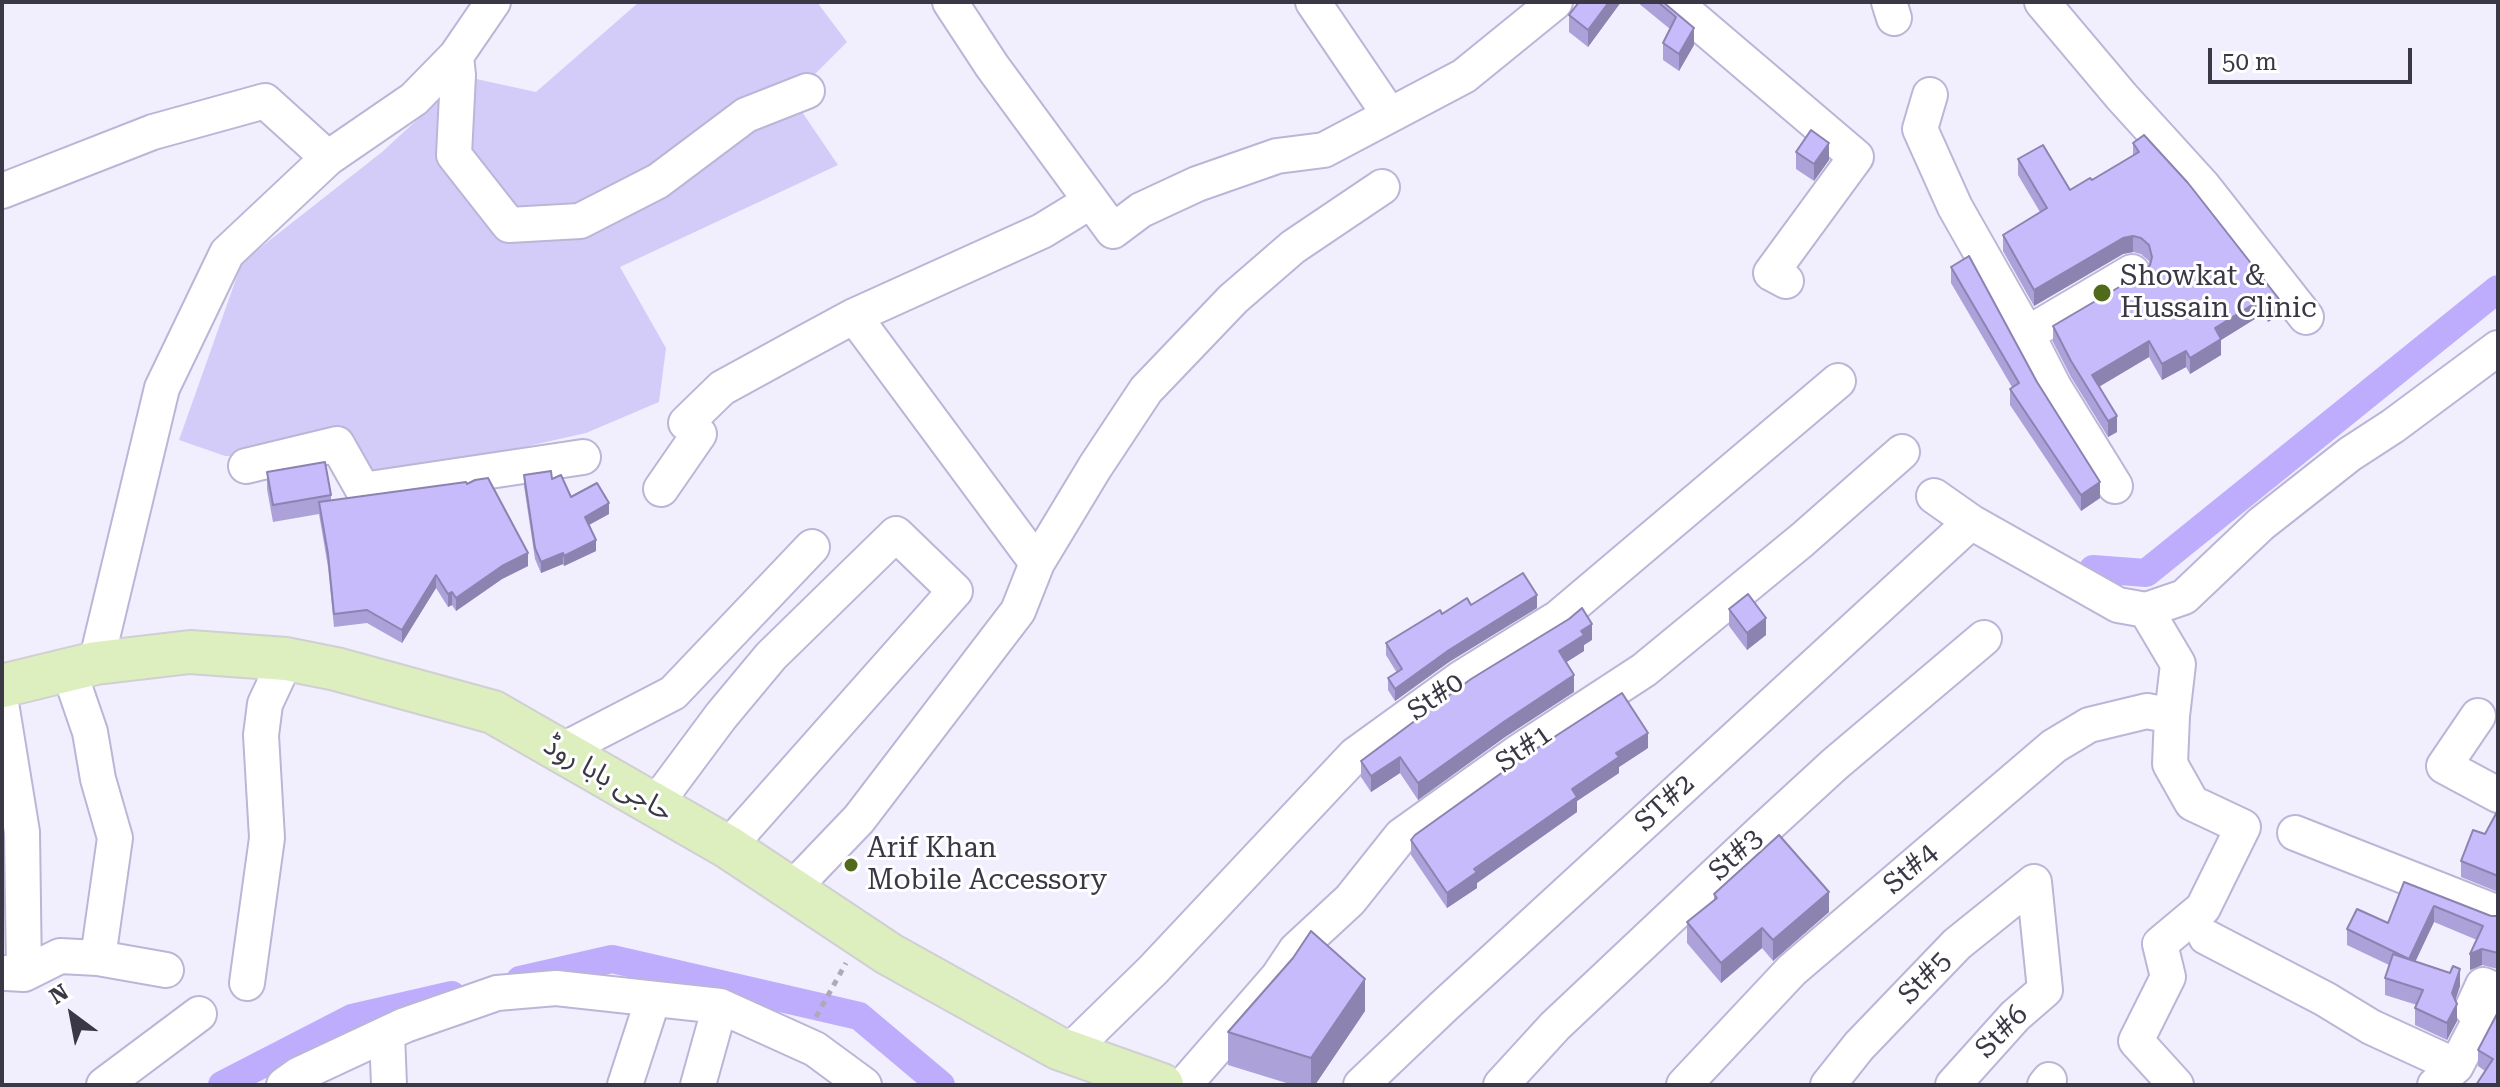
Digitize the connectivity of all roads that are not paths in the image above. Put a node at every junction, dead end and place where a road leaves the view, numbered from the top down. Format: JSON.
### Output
{"nodes":[{"id":1,"x":493,"y":2,"type":"edge"},
{"id":2,"x":950,"y":2,"type":"edge"},
{"id":3,"x":1313,"y":2,"type":"edge"},
{"id":4,"x":1555,"y":2,"type":"edge"},
{"id":5,"x":1674,"y":2,"type":"edge"},
{"id":6,"x":2042,"y":2,"type":"edge"},
{"id":7,"x":456,"y":56,"type":"junction"},
{"id":8,"x":807,"y":91,"type":"dead end"},
{"id":9,"x":1930,"y":95,"type":"dead end"},
{"id":10,"x":1389,"y":114,"type":"junction"},
{"id":11,"x":328,"y":158,"type":"junction"},
{"id":12,"x":1382,"y":187,"type":"dead end"},
{"id":13,"x":2,"y":191,"type":"edge"},
{"id":14,"x":1091,"y":201,"type":"junction"},
{"id":15,"x":2132,"y":272,"type":"dead end"},
{"id":16,"x":1786,"y":281,"type":"dead end"},
{"id":17,"x":854,"y":316,"type":"junction"},
{"id":18,"x":2306,"y":317,"type":"dead end"},
{"id":19,"x":2027,"y":334,"type":"junction"},
{"id":20,"x":2498,"y":348,"type":"edge"},
{"id":21,"x":1838,"y":381,"type":"dead end"},
{"id":22,"x":1902,"y":452,"type":"dead end"},
{"id":23,"x":583,"y":457,"type":"dead end"},
{"id":24,"x":246,"y":466,"type":"dead end"},
{"id":25,"x":2115,"y":486,"type":"dead end"},
{"id":26,"x":661,"y":489,"type":"dead end"},
{"id":27,"x":1934,"y":496,"type":"dead end"},
{"id":28,"x":1971,"y":522,"type":"junction"},
{"id":29,"x":812,"y":547,"type":"dead end"},
{"id":30,"x":1037,"y":563,"type":"junction"},
{"id":31,"x":2146,"y":610,"type":"junction"},
{"id":32,"x":1984,"y":638,"type":"dead end"},
{"id":33,"x":286,"y":659,"type":"junction"},
{"id":34,"x":82,"y":667,"type":"junction"},
{"id":35,"x":2,"y":686,"type":"edge"},
{"id":36,"x":2,"y":709,"type":"edge"},
{"id":37,"x":2172,"y":716,"type":"junction"},
{"id":38,"x":2478,"y":716,"type":"dead end"},
{"id":39,"x":561,"y":751,"type":"junction"},
{"id":40,"x":2498,"y":795,"type":"edge"},
{"id":41,"x":654,"y":806,"type":"junction"},
{"id":42,"x":2295,"y":833,"type":"dead end"},
{"id":43,"x":728,"y":847,"type":"junction"},
{"id":44,"x":2034,"y":882,"type":"joint"},
{"id":45,"x":793,"y":888,"type":"junction"},
{"id":46,"x":2498,"y":913,"type":"edge"},
{"id":47,"x":2206,"y":937,"type":"dead end"},
{"id":48,"x":98,"y":958,"type":"junction"},
{"id":49,"x":166,"y":970,"type":"dead end"},
{"id":50,"x":13,"y":973,"type":"edge"},
{"id":51,"x":247,"y":983,"type":"dead end"},
{"id":52,"x":2498,"y":989,"type":"edge"},
{"id":53,"x":653,"y":999,"type":"junction"},
{"id":54,"x":720,"y":1006,"type":"junction"},
{"id":55,"x":199,"y":1014,"type":"dead end"},
{"id":56,"x":387,"y":1034,"type":"junction"},
{"id":57,"x":1069,"y":1052,"type":"junction"},
{"id":58,"x":2445,"y":1076,"type":"edge"},
{"id":59,"x":104,"y":1085,"type":"edge"},
{"id":60,"x":284,"y":1085,"type":"edge"},
{"id":61,"x":389,"y":1085,"type":"edge"},
{"id":62,"x":625,"y":1085,"type":"edge"},
{"id":63,"x":698,"y":1085,"type":"edge"},
{"id":64,"x":864,"y":1085,"type":"edge"},
{"id":65,"x":1162,"y":1085,"type":"edge"},
{"id":66,"x":1184,"y":1085,"type":"edge"},
{"id":67,"x":1361,"y":1085,"type":"edge"},
{"id":68,"x":1501,"y":1085,"type":"edge"},
{"id":69,"x":1684,"y":1085,"type":"edge"},
{"id":70,"x":1828,"y":1085,"type":"edge"},
{"id":71,"x":1953,"y":1085,"type":"edge"},
{"id":72,"x":2176,"y":1085,"type":"edge"}],
"edges":[{"from":1,"to":7,"type":"street"},
{"from":2,"to":14,"type":"street"},
{"from":3,"to":10,"type":"street"},
{"from":4,"to":10,"type":"street"},
{"from":5,"to":16,"type":"street"},
{"from":6,"to":18,"type":"street"},
{"from":7,"to":8,"type":"street"},
{"from":7,"to":11,"type":"street"},
{"from":9,"to":19,"type":"street"},
{"from":10,"to":14,"type":"street"},
{"from":11,"to":13,"type":"street"},
{"from":11,"to":34,"type":"street"},
{"from":12,"to":30,"type":"street"},
{"from":14,"to":17,"type":"street"},
{"from":15,"to":19,"type":"street"},
{"from":17,"to":26,"type":"street"},
{"from":17,"to":30,"type":"street"},
{"from":19,"to":25,"type":"street"},
{"from":20,"to":31,"type":"street"},
{"from":21,"to":57,"type":"street","name":"St#0"},
{"from":22,"to":66,"type":"street","name":"St#1"},
{"from":23,"to":24,"type":"street"},
{"from":27,"to":28,"type":"street"},
{"from":28,"to":31,"type":"street"},
{"from":28,"to":67,"type":"street","name":"ST#2"},
{"from":29,"to":39,"type":"street"},
{"from":30,"to":45,"type":"street"},
{"from":31,"to":37,"type":"street"},
{"from":32,"to":68,"type":"street","name":"St#3"},
{"from":33,"to":34,"type":"main road","name":"حاجی بابا روڈ"},
{"from":33,"to":39,"type":"main road","name":"حاجی بابا روڈ"},
{"from":33,"to":51,"type":"street"},
{"from":34,"to":35,"type":"main road","name":"حاجی بابا روڈ"},
{"from":34,"to":48,"type":"street"},
{"from":36,"to":50,"type":"street"},
{"from":37,"to":69,"type":"street","name":"St#4"},
{"from":37,"to":72,"type":"street"},
{"from":38,"to":40,"type":"street"},
{"from":39,"to":41,"type":"main road","name":"حاجی بابا روڈ"},
{"from":41,"to":43,"type":"main road","name":"حاجی بابا روڈ"},
{"from":41,"to":43,"type":"street"},
{"from":42,"to":46,"type":"street"},
{"from":43,"to":45,"type":"main road","name":"حاجی بابا روڈ"},
{"from":44,"to":70,"type":"street","name":"St#5"},
{"from":44,"to":71,"type":"street","name":"St#6"},
{"from":45,"to":57,"type":"main road","name":"حاجی بابا روڈ"},
{"from":47,"to":58,"type":"street"},
{"from":48,"to":49,"type":"street"},
{"from":48,"to":50,"type":"street"},
{"from":52,"to":58,"type":"street"},
{"from":53,"to":54,"type":"street"},
{"from":53,"to":56,"type":"street"},
{"from":53,"to":62,"type":"street"},
{"from":54,"to":63,"type":"street"},
{"from":54,"to":64,"type":"street"},
{"from":55,"to":59,"type":"street"},
{"from":56,"to":60,"type":"street"},
{"from":56,"to":61,"type":"street"},
{"from":57,"to":65,"type":"main road","name":"حاجی بابا روڈ"}]}
